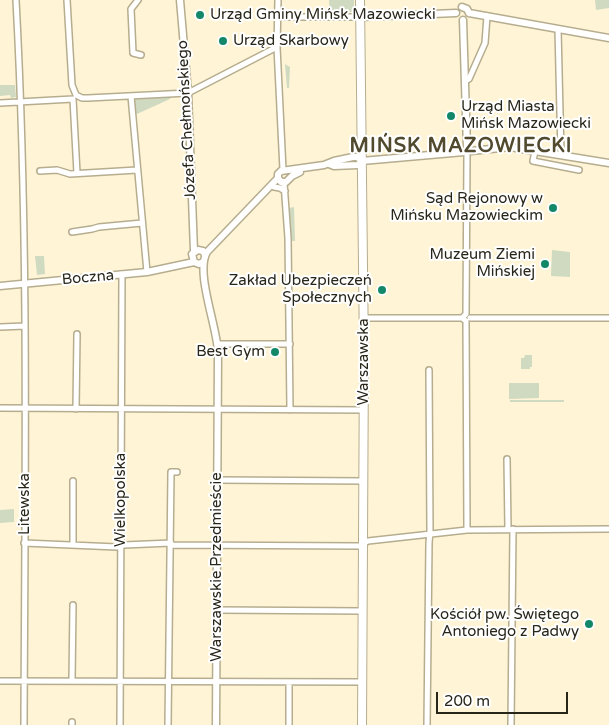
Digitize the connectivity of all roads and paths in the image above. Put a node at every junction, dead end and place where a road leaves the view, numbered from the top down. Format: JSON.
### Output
{"nodes":[{"id":1,"x":16,"y":0,"type":"edge"},
{"id":2,"x":68,"y":0,"type":"edge"},
{"id":3,"x":138,"y":0,"type":"edge"},
{"id":4,"x":180,"y":0,"type":"edge"},
{"id":5,"x":278,"y":0,"type":"edge"},
{"id":6,"x":360,"y":0,"type":"edge"},
{"id":7,"x":462,"y":3,"type":"edge"},
{"id":8,"x":456,"y":13,"type":"junction"},
{"id":9,"x":469,"y":13,"type":"junction"},
{"id":10,"x":487,"y":16,"type":"junction"},
{"id":11,"x":277,"y":17,"type":"junction"},
{"id":12,"x":360,"y":18,"type":"junction"},
{"id":13,"x":463,"y":20,"type":"junction"},
{"id":14,"x":558,"y":29,"type":"junction"},
{"id":15,"x":609,"y":38,"type":"edge"},
{"id":16,"x":277,"y":48,"type":"junction"},
{"id":17,"x":141,"y":55,"type":"dead end"},
{"id":18,"x":465,"y":81,"type":"junction"},
{"id":19,"x":188,"y":93,"type":"junction"},
{"id":20,"x":131,"y":96,"type":"junction"},
{"id":21,"x":75,"y":97,"type":"junction"},
{"id":22,"x":22,"y":102,"type":"junction"},
{"id":23,"x":0,"y":103,"type":"edge"},
{"id":24,"x":535,"y":151,"type":"junction"},
{"id":25,"x":467,"y":152,"type":"junction"},
{"id":26,"x":561,"y":155,"type":"junction"},
{"id":27,"x":362,"y":161,"type":"junction"},
{"id":28,"x":609,"y":163,"type":"edge"},
{"id":29,"x":137,"y":170,"type":"junction"},
{"id":30,"x":579,"y":170,"type":"dead end"},
{"id":31,"x":40,"y":171,"type":"dead end"},
{"id":32,"x":287,"y":173,"type":"junction"},
{"id":33,"x":77,"y":174,"type":"junction"},
{"id":34,"x":281,"y":181,"type":"junction"},
{"id":35,"x":274,"y":187,"type":"junction"},
{"id":36,"x":285,"y":191,"type":"junction"},
{"id":37,"x":258,"y":200,"type":"junction"},
{"id":38,"x":142,"y":223,"type":"junction"},
{"id":39,"x":72,"y":232,"type":"dead end"},
{"id":40,"x":198,"y":256,"type":"junction"},
{"id":41,"x":146,"y":272,"type":"junction"},
{"id":42,"x":122,"y":274,"type":"junction"},
{"id":43,"x":26,"y":284,"type":"junction"},
{"id":44,"x":0,"y":286,"type":"edge"},
{"id":45,"x":364,"y":318,"type":"junction"},
{"id":46,"x":466,"y":318,"type":"junction"},
{"id":47,"x":609,"y":318,"type":"edge"},
{"id":48,"x":26,"y":326,"type":"junction"},
{"id":49,"x":0,"y":327,"type":"edge"},
{"id":50,"x":77,"y":334,"type":"dead end"},
{"id":51,"x":218,"y":344,"type":"junction"},
{"id":52,"x":290,"y":344,"type":"junction"},
{"id":53,"x":429,"y":370,"type":"dead end"},
{"id":54,"x":0,"y":408,"type":"edge"},
{"id":55,"x":25,"y":408,"type":"junction"},
{"id":56,"x":76,"y":409,"type":"junction"},
{"id":57,"x":121,"y":409,"type":"junction"},
{"id":58,"x":218,"y":410,"type":"junction"},
{"id":59,"x":290,"y":410,"type":"junction"},
{"id":60,"x":364,"y":410,"type":"junction"},
{"id":61,"x":508,"y":459,"type":"dead end"},
{"id":62,"x":177,"y":472,"type":"dead end"},
{"id":63,"x":217,"y":480,"type":"junction"},
{"id":64,"x":364,"y":481,"type":"junction"},
{"id":65,"x":73,"y":482,"type":"dead end"},
{"id":66,"x":510,"y":529,"type":"junction"},
{"id":67,"x":609,"y":529,"type":"edge"},
{"id":68,"x":467,"y":530,"type":"junction"},
{"id":69,"x":430,"y":534,"type":"junction"},
{"id":70,"x":24,"y":543,"type":"junction"},
{"id":71,"x":364,"y":543,"type":"junction"},
{"id":72,"x":170,"y":544,"type":"junction"},
{"id":73,"x":72,"y":545,"type":"junction"},
{"id":74,"x":121,"y":546,"type":"junction"},
{"id":75,"x":217,"y":546,"type":"junction"},
{"id":76,"x":73,"y":605,"type":"dead end"},
{"id":77,"x":217,"y":610,"type":"junction"},
{"id":78,"x":363,"y":611,"type":"junction"},
{"id":79,"x":0,"y":681,"type":"edge"},
{"id":80,"x":24,"y":681,"type":"junction"},
{"id":81,"x":72,"y":681,"type":"junction"},
{"id":82,"x":120,"y":682,"type":"junction"},
{"id":83,"x":169,"y":682,"type":"junction"},
{"id":84,"x":216,"y":682,"type":"junction"},
{"id":85,"x":363,"y":682,"type":"junction"},
{"id":86,"x":289,"y":683,"type":"junction"},
{"id":87,"x":24,"y":725,"type":"edge"},
{"id":88,"x":120,"y":725,"type":"edge"},
{"id":89,"x":168,"y":725,"type":"edge"},
{"id":90,"x":216,"y":725,"type":"edge"},
{"id":91,"x":289,"y":725,"type":"edge"},
{"id":92,"x":362,"y":725,"type":"edge"},
{"id":93,"x":427,"y":725,"type":"edge"},
{"id":94,"x":511,"y":725,"type":"edge"}],
"edges":[{"from":1,"to":22,"type":"street","name":"Litewska"},
{"from":2,"to":21,"type":"street"},
{"from":3,"to":17,"type":"street"},
{"from":4,"to":19,"type":"street","name":"Józefa Chełmońskiego"},
{"from":5,"to":11,"type":"street"},
{"from":6,"to":12,"type":"main road","name":"Warszawska"},
{"from":7,"to":8,"type":"street"},
{"from":7,"to":9,"type":"street"},
{"from":8,"to":12,"type":"street"},
{"from":8,"to":13,"type":"street"},
{"from":9,"to":10,"type":"street"},
{"from":9,"to":13,"type":"street"},
{"from":10,"to":14,"type":"street"},
{"from":10,"to":18,"type":"street"},
{"from":11,"to":12,"type":"street"},
{"from":11,"to":16,"type":"street"},
{"from":12,"to":27,"type":"main road","name":"Warszawska"},
{"from":13,"to":18,"type":"street"},
{"from":14,"to":15,"type":"street"},
{"from":14,"to":26,"type":"street"},
{"from":16,"to":19,"type":"street"},
{"from":16,"to":32,"type":"street"},
{"from":18,"to":25,"type":"street"},
{"from":19,"to":20,"type":"street"},
{"from":19,"to":40,"type":"street","name":"Józefa Chełmońskiego"},
{"from":20,"to":21,"type":"street"},
{"from":20,"to":29,"type":"street"},
{"from":21,"to":22,"type":"street"},
{"from":21,"to":33,"type":"street"},
{"from":22,"to":23,"type":"street"},
{"from":22,"to":43,"type":"street","name":"Litewska"},
{"from":24,"to":25,"type":"street"},
{"from":24,"to":26,"type":"street"},
{"from":24,"to":30,"type":"street"},
{"from":25,"to":27,"type":"street"},
{"from":25,"to":46,"type":"street"},
{"from":26,"to":28,"type":"street"},
{"from":27,"to":32,"type":"street"},
{"from":27,"to":45,"type":"main road","name":"Warszawska"},
{"from":29,"to":33,"type":"street"},
{"from":29,"to":38,"type":"street"},
{"from":31,"to":33,"type":"street"},
{"from":32,"to":34,"type":"street"},
{"from":32,"to":34,"type":"street"},
{"from":34,"to":35,"type":"street"},
{"from":34,"to":36,"type":"street"},
{"from":34,"to":37,"type":"street"},
{"from":35,"to":36,"type":"street"},
{"from":35,"to":37,"type":"street"},
{"from":36,"to":52,"type":"street"},
{"from":37,"to":40,"type":"street"},
{"from":38,"to":39,"type":"street"},
{"from":38,"to":41,"type":"street"},
{"from":40,"to":41,"type":"street","name":"Boczna"},
{"from":40,"to":51,"type":"street","name":"Józefa Chełmońskiego"},
{"from":41,"to":42,"type":"street","name":"Boczna"},
{"from":42,"to":43,"type":"street","name":"Boczna"},
{"from":42,"to":57,"type":"street","name":"Wielkopolska"},
{"from":43,"to":44,"type":"street","name":"Boczna"},
{"from":43,"to":48,"type":"street","name":"Litewska"},
{"from":45,"to":46,"type":"street"},
{"from":45,"to":60,"type":"main road","name":"Warszawska"},
{"from":46,"to":47,"type":"street"},
{"from":46,"to":68,"type":"street"},
{"from":48,"to":49,"type":"street"},
{"from":48,"to":55,"type":"street","name":"Litewska"},
{"from":50,"to":56,"type":"street"},
{"from":51,"to":52,"type":"street"},
{"from":51,"to":58,"type":"street","name":"Józefa Chełmońskiego"},
{"from":52,"to":59,"type":"street"},
{"from":53,"to":69,"type":"street"},
{"from":54,"to":55,"type":"street"},
{"from":55,"to":56,"type":"street"},
{"from":55,"to":70,"type":"street","name":"Litewska"},
{"from":56,"to":57,"type":"street"},
{"from":57,"to":58,"type":"street"},
{"from":57,"to":74,"type":"street","name":"Wielkopolska"},
{"from":58,"to":59,"type":"street"},
{"from":58,"to":63,"type":"street","name":"Warszawskie Przedmieście"},
{"from":59,"to":60,"type":"street"},
{"from":60,"to":64,"type":"main road","name":"Warszawska"},
{"from":61,"to":66,"type":"street"},
{"from":62,"to":72,"type":"street"},
{"from":63,"to":64,"type":"street"},
{"from":63,"to":75,"type":"street","name":"Warszawskie Przedmieście"},
{"from":64,"to":71,"type":"main road","name":"Warszawska"},
{"from":65,"to":73,"type":"street"},
{"from":66,"to":67,"type":"street"},
{"from":66,"to":68,"type":"street"},
{"from":66,"to":94,"type":"street"},
{"from":68,"to":69,"type":"street"},
{"from":69,"to":71,"type":"street"},
{"from":69,"to":93,"type":"street"},
{"from":70,"to":73,"type":"street"},
{"from":70,"to":80,"type":"street","name":"Litewska"},
{"from":71,"to":75,"type":"street"},
{"from":71,"to":78,"type":"main road","name":"Warszawska"},
{"from":72,"to":74,"type":"street"},
{"from":72,"to":75,"type":"street"},
{"from":72,"to":83,"type":"street"},
{"from":73,"to":74,"type":"street"},
{"from":74,"to":82,"type":"street","name":"Wielkopolska"},
{"from":75,"to":77,"type":"street","name":"Warszawskie Przedmieście"},
{"from":76,"to":81,"type":"street"},
{"from":77,"to":78,"type":"street"},
{"from":77,"to":84,"type":"street","name":"Warszawskie Przedmieście"},
{"from":78,"to":85,"type":"main road","name":"Warszawska"},
{"from":79,"to":80,"type":"street"},
{"from":80,"to":81,"type":"street"},
{"from":80,"to":87,"type":"street","name":"Litewska"},
{"from":81,"to":82,"type":"street"},
{"from":82,"to":83,"type":"street"},
{"from":82,"to":88,"type":"street","name":"Wielkopolska"},
{"from":83,"to":84,"type":"street"},
{"from":83,"to":89,"type":"street"},
{"from":84,"to":86,"type":"street"},
{"from":84,"to":90,"type":"street","name":"Warszawskie Przedmieście"},
{"from":85,"to":86,"type":"street"},
{"from":85,"to":92,"type":"main road","name":"Warszawska"},
{"from":86,"to":91,"type":"street"}]}
